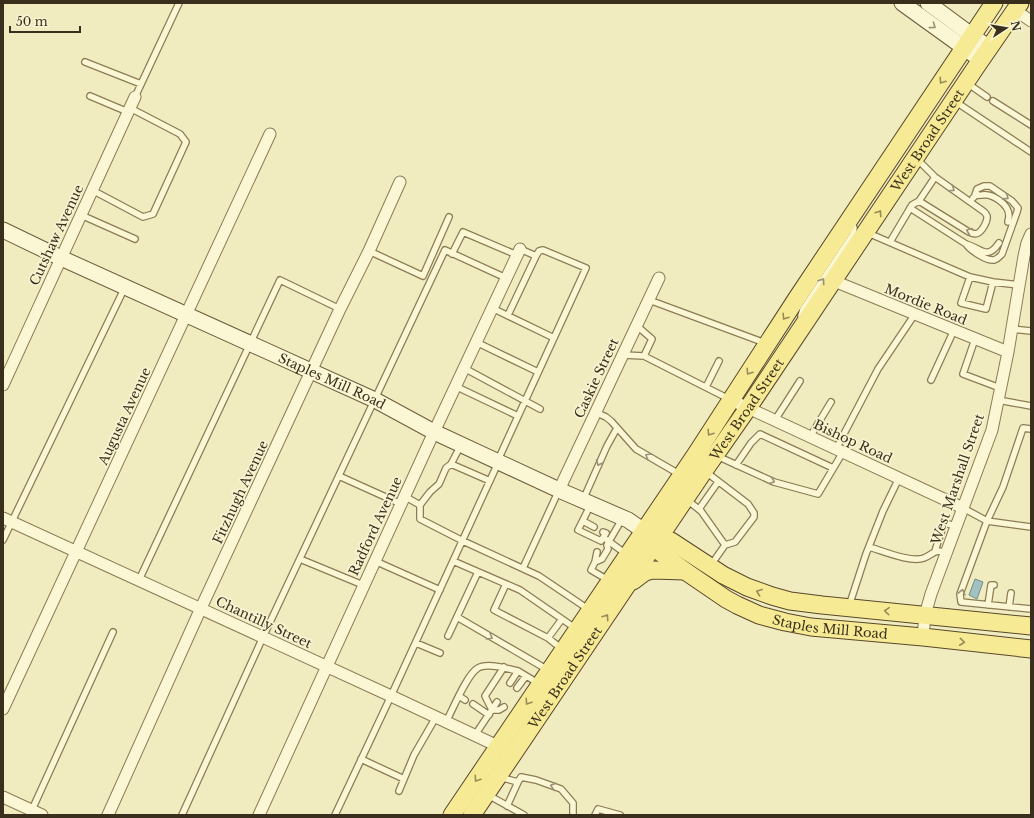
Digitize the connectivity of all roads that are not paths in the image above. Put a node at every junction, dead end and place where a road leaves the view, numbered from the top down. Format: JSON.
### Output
{"nodes":[{"id":1,"x":179,"y":3,"type":"edge"},
{"id":2,"x":902,"y":3,"type":"edge"},
{"id":3,"x":928,"y":3,"type":"edge"},
{"id":4,"x":994,"y":3,"type":"edge"},
{"id":5,"x":1014,"y":5,"type":"edge"},
{"id":6,"x":1031,"y":21,"type":"edge"},
{"id":7,"x":968,"y":42,"type":"junction"},
{"id":8,"x":985,"y":54,"type":"junction"},
{"id":9,"x":85,"y":62,"type":"dead end"},
{"id":10,"x":966,"y":82,"type":"junction"},
{"id":11,"x":141,"y":84,"type":"junction"},
{"id":12,"x":90,"y":96,"type":"dead end"},
{"id":13,"x":135,"y":97,"type":"joint"},
{"id":14,"x":987,"y":97,"type":"dead end"},
{"id":15,"x":954,"y":100,"type":"junction"},
{"id":16,"x":992,"y":101,"type":"dead end"},
{"id":17,"x":129,"y":110,"type":"junction"},
{"id":18,"x":1031,"y":125,"type":"edge"},
{"id":19,"x":270,"y":134,"type":"dead end"},
{"id":20,"x":1031,"y":152,"type":"edge"},
{"id":21,"x":916,"y":158,"type":"junction"},
{"id":22,"x":935,"y":177,"type":"junction"},
{"id":23,"x":400,"y":182,"type":"dead end"},
{"id":24,"x":92,"y":190,"type":"junction"},
{"id":25,"x":975,"y":195,"type":"junction"},
{"id":26,"x":919,"y":201,"type":"junction"},
{"id":27,"x":970,"y":201,"type":"junction"},
{"id":28,"x":910,"y":208,"type":"junction"},
{"id":29,"x":81,"y":215,"type":"junction"},
{"id":30,"x":449,"y":217,"type":"dead end"},
{"id":31,"x":849,"y":220,"type":"junction"},
{"id":32,"x":1008,"y":222,"type":"dead end"},
{"id":33,"x":3,"y":230,"type":"edge"},
{"id":34,"x":866,"y":232,"type":"junction"},
{"id":35,"x":135,"y":239,"type":"dead end"},
{"id":36,"x":1030,"y":241,"type":"edge"},
{"id":37,"x":890,"y":242,"type":"junction"},
{"id":38,"x":999,"y":243,"type":"dead end"},
{"id":39,"x":966,"y":244,"type":"junction"},
{"id":40,"x":369,"y":250,"type":"junction"},
{"id":41,"x":518,"y":252,"type":"junction"},
{"id":42,"x":452,"y":254,"type":"junction"},
{"id":43,"x":536,"y":256,"type":"junction"},
{"id":44,"x":61,"y":258,"type":"junction"},
{"id":45,"x":970,"y":277,"type":"junction"},
{"id":46,"x":506,"y":278,"type":"junction"},
{"id":47,"x":659,"y":278,"type":"dead end"},
{"id":48,"x":834,"y":281,"type":"junction"},
{"id":49,"x":993,"y":282,"type":"junction"},
{"id":50,"x":1019,"y":285,"type":"junction"},
{"id":51,"x":126,"y":287,"type":"junction"},
{"id":52,"x":649,"y":300,"type":"junction"},
{"id":53,"x":492,"y":308,"type":"junction"},
{"id":54,"x":340,"y":309,"type":"junction"},
{"id":55,"x":915,"y":314,"type":"junction"},
{"id":56,"x":186,"y":315,"type":"junction"},
{"id":57,"x":508,"y":315,"type":"junction"},
{"id":58,"x":636,"y":326,"type":"junction"},
{"id":59,"x":1012,"y":329,"type":"junction"},
{"id":60,"x":954,"y":330,"type":"junction"},
{"id":61,"x":1031,"y":331,"type":"edge"},
{"id":62,"x":554,"y":338,"type":"junction"},
{"id":63,"x":976,"y":339,"type":"junction"},
{"id":64,"x":793,"y":341,"type":"junction"},
{"id":65,"x":476,"y":342,"type":"junction"},
{"id":66,"x":767,"y":343,"type":"junction"},
{"id":67,"x":250,"y":344,"type":"junction"},
{"id":68,"x":1008,"y":352,"type":"junction"},
{"id":69,"x":623,"y":355,"type":"junction"},
{"id":70,"x":644,"y":356,"type":"junction"},
{"id":71,"x":719,"y":361,"type":"dead end"},
{"id":72,"x":464,"y":368,"type":"junction"},
{"id":73,"x":311,"y":372,"type":"junction"},
{"id":74,"x":538,"y":372,"type":"junction"},
{"id":75,"x":931,"y":380,"type":"dead end"},
{"id":76,"x":800,"y":381,"type":"dead end"},
{"id":77,"x":3,"y":385,"type":"edge"},
{"id":78,"x":455,"y":386,"type":"junction"},
{"id":79,"x":706,"y":387,"type":"junction"},
{"id":80,"x":1000,"y":388,"type":"junction"},
{"id":81,"x":375,"y":400,"type":"junction"},
{"id":82,"x":525,"y":400,"type":"junction"},
{"id":83,"x":731,"y":400,"type":"junction"},
{"id":84,"x":998,"y":400,"type":"junction"},
{"id":85,"x":831,"y":402,"type":"dead end"},
{"id":86,"x":1031,"y":406,"type":"edge"},
{"id":87,"x":748,"y":408,"type":"junction"},
{"id":88,"x":540,"y":409,"type":"dead end"},
{"id":89,"x":595,"y":412,"type":"junction"},
{"id":90,"x":518,"y":416,"type":"junction"},
{"id":91,"x":775,"y":420,"type":"junction"},
{"id":92,"x":617,"y":428,"type":"junction"},
{"id":93,"x":1031,"y":429,"type":"edge"},
{"id":94,"x":434,"y":432,"type":"junction"},
{"id":95,"x":810,"y":437,"type":"junction"},
{"id":96,"x":461,"y":444,"type":"junction"},
{"id":97,"x":839,"y":450,"type":"junction"},
{"id":98,"x":715,"y":455,"type":"junction"},
{"id":99,"x":498,"y":461,"type":"junction"},
{"id":100,"x":451,"y":464,"type":"junction"},
{"id":101,"x":736,"y":466,"type":"junction"},
{"id":102,"x":833,"y":468,"type":"junction"},
{"id":103,"x":704,"y":471,"type":"junction"},
{"id":104,"x":339,"y":476,"type":"junction"},
{"id":105,"x":681,"y":476,"type":"junction"},
{"id":106,"x":899,"y":478,"type":"junction"},
{"id":107,"x":490,"y":481,"type":"junction"},
{"id":108,"x":718,"y":482,"type":"junction"},
{"id":109,"x":559,"y":490,"type":"junction"},
{"id":110,"x":402,"y":500,"type":"junction"},
{"id":111,"x":587,"y":502,"type":"junction"},
{"id":112,"x":692,"y":504,"type":"junction"},
{"id":113,"x":420,"y":505,"type":"junction"},
{"id":114,"x":963,"y":508,"type":"junction"},
{"id":115,"x":622,"y":518,"type":"junction"},
{"id":116,"x":7,"y":520,"type":"edge"},
{"id":117,"x":583,"y":521,"type":"junction"},
{"id":118,"x":987,"y":522,"type":"junction"},
{"id":119,"x":956,"y":526,"type":"junction"},
{"id":120,"x":594,"y":527,"type":"dead end"},
{"id":121,"x":1031,"y":527,"type":"edge"},
{"id":122,"x":651,"y":535,"type":"junction"},
{"id":123,"x":3,"y":540,"type":"edge"},
{"id":124,"x":463,"y":541,"type":"junction"},
{"id":125,"x":606,"y":544,"type":"junction"},
{"id":126,"x":725,"y":545,"type":"junction"},
{"id":127,"x":869,"y":547,"type":"junction"},
{"id":128,"x":935,"y":551,"type":"junction"},
{"id":129,"x":76,"y":552,"type":"junction"},
{"id":130,"x":597,"y":552,"type":"dead end"},
{"id":131,"x":946,"y":552,"type":"junction"},
{"id":132,"x":628,"y":555,"type":"junction"},
{"id":133,"x":300,"y":559,"type":"junction"},
{"id":134,"x":375,"y":561,"type":"junction"},
{"id":135,"x":453,"y":561,"type":"junction"},
{"id":136,"x":595,"y":562,"type":"junction"},
{"id":137,"x":710,"y":566,"type":"junction"},
{"id":138,"x":523,"y":568,"type":"junction"},
{"id":139,"x":685,"y":571,"type":"junction"},
{"id":140,"x":478,"y":572,"type":"junction"},
{"id":141,"x":139,"y":580,"type":"junction"},
{"id":142,"x":610,"y":581,"type":"junction"},
{"id":143,"x":506,"y":584,"type":"junction"},
{"id":144,"x":628,"y":584,"type":"junction"},
{"id":145,"x":364,"y":585,"type":"junction"},
{"id":146,"x":994,"y":585,"type":"dead end"},
{"id":147,"x":440,"y":590,"type":"junction"},
{"id":148,"x":1011,"y":593,"type":"dead end"},
{"id":149,"x":988,"y":605,"type":"junction"},
{"id":150,"x":1009,"y":607,"type":"junction"},
{"id":151,"x":201,"y":608,"type":"junction"},
{"id":152,"x":849,"y":608,"type":"junction"},
{"id":153,"x":1031,"y":609,"type":"edge"},
{"id":154,"x":590,"y":610,"type":"junction"},
{"id":155,"x":926,"y":615,"type":"junction"},
{"id":156,"x":456,"y":617,"type":"junction"},
{"id":157,"x":562,"y":619,"type":"junction"},
{"id":158,"x":1031,"y":626,"type":"edge"},
{"id":159,"x":577,"y":630,"type":"junction"},
{"id":160,"x":113,"y":632,"type":"dead end"},
{"id":161,"x":448,"y":636,"type":"dead end"},
{"id":162,"x":263,"y":637,"type":"junction"},
{"id":163,"x":923,"y":637,"type":"junction"},
{"id":164,"x":548,"y":638,"type":"junction"},
{"id":165,"x":416,"y":643,"type":"junction"},
{"id":166,"x":1031,"y":649,"type":"edge"},
{"id":167,"x":564,"y":650,"type":"junction"},
{"id":168,"x":440,"y":653,"type":"dead end"},
{"id":169,"x":326,"y":666,"type":"junction"},
{"id":170,"x":504,"y":667,"type":"junction"},
{"id":171,"x":518,"y":671,"type":"junction"},
{"id":172,"x":526,"y":676,"type":"junction"},
{"id":173,"x":545,"y":678,"type":"junction"},
{"id":174,"x":510,"y":683,"type":"dead end"},
{"id":175,"x":517,"y":688,"type":"dead end"},
{"id":176,"x":392,"y":696,"type":"junction"},
{"id":177,"x":459,"y":696,"type":"junction"},
{"id":178,"x":465,"y":700,"type":"dead end"},
{"id":179,"x":497,"y":702,"type":"dead end"},
{"id":180,"x":473,"y":704,"type":"dead end"},
{"id":181,"x":504,"y":707,"type":"dead end"},
{"id":182,"x":3,"y":709,"type":"edge"},
{"id":183,"x":490,"y":712,"type":"junction"},
{"id":184,"x":441,"y":719,"type":"junction"},
{"id":185,"x":475,"y":735,"type":"junction"},
{"id":186,"x":506,"y":750,"type":"junction"},
{"id":187,"x":361,"y":759,"type":"junction"},
{"id":188,"x":498,"y":777,"type":"junction"},
{"id":189,"x":404,"y":779,"type":"junction"},
{"id":190,"x":518,"y":782,"type":"junction"},
{"id":191,"x":399,"y":791,"type":"dead end"},
{"id":192,"x":486,"y":794,"type":"junction"},
{"id":193,"x":3,"y":797,"type":"edge"},
{"id":194,"x":507,"y":806,"type":"junction"},
{"id":195,"x":31,"y":813,"type":"edge"},
{"id":196,"x":42,"y":815,"type":"edge"},
{"id":197,"x":108,"y":815,"type":"edge"},
{"id":198,"x":182,"y":815,"type":"edge"},
{"id":199,"x":259,"y":815,"type":"edge"},
{"id":200,"x":335,"y":815,"type":"edge"},
{"id":201,"x":452,"y":815,"type":"edge"},
{"id":202,"x":472,"y":815,"type":"edge"},
{"id":203,"x":524,"y":815,"type":"edge"},
{"id":204,"x":573,"y":815,"type":"edge"},
{"id":205,"x":595,"y":815,"type":"edge"},
{"id":206,"x":620,"y":815,"type":"edge"}],
"edges":[{"from":1,"to":11,"type":"lane"},
{"from":2,"to":7,"type":"street","one_way":true},
{"from":3,"to":7,"type":"street"},
{"from":4,"to":7,"type":"main road","name":"West Broad Street"},
{"from":5,"to":6,"type":"street"},
{"from":5,"to":8,"type":"main road","name":"West Broad Street"},
{"from":7,"to":8,"type":"street"},
{"from":7,"to":31,"type":"main road","name":"West Broad Street","one_way":true},
{"from":8,"to":10,"type":"main road","name":"West Broad Street"},
{"from":9,"to":11,"type":"lane"},
{"from":10,"to":14,"type":"lane"},
{"from":10,"to":15,"type":"main road","name":"West Broad Street"},
{"from":11,"to":13,"type":"lane"},
{"from":12,"to":17,"type":"lane"},
{"from":13,"to":17,"type":"street","name":"Cutshaw Avenue"},
{"from":15,"to":20,"type":"lane"},
{"from":15,"to":21,"type":"main road","name":"West Broad Street"},
{"from":16,"to":18,"type":"lane"},
{"from":17,"to":24,"type":"street","name":"Cutshaw Avenue"},
{"from":17,"to":24,"type":"lane"},
{"from":19,"to":56,"type":"street","name":"Augusta Avenue"},
{"from":21,"to":22,"type":"lane"},
{"from":34,"to":21,"type":"main road","name":"West Broad Street","one_way":true},
{"from":22,"to":26,"type":"lane"},
{"from":22,"to":27,"type":"lane","one_way":true},
{"from":23,"to":40,"type":"street","name":"Fitzhugh Avenue"},
{"from":24,"to":29,"type":"street","name":"Cutshaw Avenue"},
{"from":25,"to":27,"type":"lane"},
{"from":25,"to":32,"type":"lane"},
{"from":25,"to":39,"type":"lane","one_way":true},
{"from":27,"to":26,"type":"lane","one_way":true},
{"from":26,"to":28,"type":"lane"},
{"from":28,"to":37,"type":"lane"},
{"from":28,"to":39,"type":"lane"},
{"from":29,"to":35,"type":"lane"},
{"from":29,"to":44,"type":"street","name":"Cutshaw Avenue"},
{"from":30,"to":40,"type":"lane"},
{"from":64,"to":31,"type":"lane","one_way":true},
{"from":31,"to":66,"type":"main road","name":"West Broad Street","one_way":true},
{"from":33,"to":44,"type":"street","name":"Staples Mill Road"},
{"from":34,"to":37,"type":"lane"},
{"from":34,"to":48,"type":"main road","name":"West Broad Street"},
{"from":36,"to":50,"type":"street","name":"West Marshall Street"},
{"from":37,"to":45,"type":"lane"},
{"from":38,"to":39,"type":"lane"},
{"from":40,"to":54,"type":"street","name":"Fitzhugh Avenue"},
{"from":41,"to":42,"type":"lane"},
{"from":41,"to":43,"type":"lane"},
{"from":41,"to":46,"type":"street","name":"Radford Avenue"},
{"from":42,"to":46,"type":"lane"},
{"from":42,"to":81,"type":"lane"},
{"from":43,"to":57,"type":"lane"},
{"from":43,"to":62,"type":"lane"},
{"from":44,"to":51,"type":"street","name":"Staples Mill Road"},
{"from":44,"to":77,"type":"street","name":"Cutshaw Avenue"},
{"from":45,"to":49,"type":"lane"},
{"from":45,"to":49,"type":"lane"},
{"from":46,"to":53,"type":"street","name":"Radford Avenue"},
{"from":47,"to":52,"type":"street","name":"Caskie Street"},
{"from":48,"to":55,"type":"street","name":"Mordie Road"},
{"from":48,"to":64,"type":"main road","name":"West Broad Street"},
{"from":49,"to":50,"type":"lane"},
{"from":50,"to":59,"type":"street","name":"West Marshall Street"},
{"from":51,"to":56,"type":"street","name":"Staples Mill Road"},
{"from":51,"to":116,"type":"lane"},
{"from":52,"to":58,"type":"street","name":"Caskie Street"},
{"from":52,"to":66,"type":"lane"},
{"from":53,"to":57,"type":"lane"},
{"from":53,"to":65,"type":"street","name":"Radford Avenue"},
{"from":54,"to":67,"type":"lane"},
{"from":54,"to":73,"type":"street","name":"Fitzhugh Avenue"},
{"from":55,"to":60,"type":"street","name":"Mordie Road"},
{"from":55,"to":97,"type":"lane"},
{"from":56,"to":67,"type":"street","name":"Staples Mill Road"},
{"from":56,"to":129,"type":"street","name":"Augusta Avenue"},
{"from":57,"to":62,"type":"lane"},
{"from":58,"to":69,"type":"street","name":"Caskie Street"},
{"from":58,"to":70,"type":"lane"},
{"from":59,"to":61,"type":"lane"},
{"from":59,"to":68,"type":"street","name":"West Marshall Street"},
{"from":60,"to":63,"type":"street","name":"Mordie Road"},
{"from":60,"to":75,"type":"lane"},
{"from":62,"to":74,"type":"lane"},
{"from":63,"to":68,"type":"street","name":"Mordie Road"},
{"from":63,"to":80,"type":"lane"},
{"from":64,"to":87,"type":"main road","name":"West Broad Street"},
{"from":65,"to":72,"type":"street","name":"Radford Avenue"},
{"from":65,"to":74,"type":"lane"},
{"from":66,"to":83,"type":"main road","name":"West Broad Street","one_way":true},
{"from":67,"to":73,"type":"street","name":"Staples Mill Road"},
{"from":67,"to":141,"type":"lane"},
{"from":68,"to":80,"type":"street","name":"West Marshall Street"},
{"from":69,"to":70,"type":"lane"},
{"from":69,"to":89,"type":"street","name":"Caskie Street"},
{"from":70,"to":79,"type":"lane"},
{"from":71,"to":79,"type":"lane"},
{"from":72,"to":78,"type":"street","name":"Radford Avenue"},
{"from":72,"to":82,"type":"lane"},
{"from":73,"to":81,"type":"street","name":"Staples Mill Road"},
{"from":73,"to":151,"type":"street","name":"Fitzhugh Avenue"},
{"from":74,"to":82,"type":"lane"},
{"from":76,"to":91,"type":"lane"},
{"from":78,"to":90,"type":"lane"},
{"from":78,"to":94,"type":"street","name":"Radford Avenue"},
{"from":79,"to":83,"type":"lane"},
{"from":80,"to":84,"type":"street","name":"West Marshall Street"},
{"from":81,"to":94,"type":"street","name":"Staples Mill Road"},
{"from":81,"to":104,"type":"lane"},
{"from":82,"to":88,"type":"lane"},
{"from":82,"to":90,"type":"lane"},
{"from":83,"to":87,"type":"street","name":"Bishop Road"},
{"from":83,"to":105,"type":"main road","name":"West Broad Street","one_way":true},
{"from":84,"to":86,"type":"lane"},
{"from":84,"to":114,"type":"street","name":"West Marshall Street"},
{"from":85,"to":95,"type":"lane"},
{"from":87,"to":91,"type":"street","name":"Bishop Road"},
{"from":87,"to":98,"type":"main road","name":"West Broad Street"},
{"from":89,"to":92,"type":"lane"},
{"from":89,"to":109,"type":"street","name":"Caskie Street"},
{"from":90,"to":99,"type":"lane"},
{"from":91,"to":95,"type":"street","name":"Bishop Road"},
{"from":105,"to":92,"type":"lane","one_way":true},
{"from":92,"to":111,"type":"lane","one_way":true},
{"from":93,"to":118,"type":"lane"},
{"from":94,"to":96,"type":"street","name":"Staples Mill Road"},
{"from":94,"to":110,"type":"street","name":"Radford Avenue"},
{"from":95,"to":97,"type":"street","name":"Bishop Road"},
{"from":96,"to":99,"type":"street","name":"Staples Mill Road"},
{"from":96,"to":100,"type":"lane"},
{"from":97,"to":102,"type":"lane"},
{"from":97,"to":106,"type":"street","name":"Bishop Road"},
{"from":98,"to":101,"type":"lane"},
{"from":98,"to":103,"type":"main road","name":"West Broad Street"},
{"from":99,"to":107,"type":"lane"},
{"from":99,"to":109,"type":"street","name":"Staples Mill Road"},
{"from":100,"to":107,"type":"lane"},
{"from":100,"to":113,"type":"lane"},
{"from":101,"to":102,"type":"lane","one_way":true},
{"from":101,"to":102,"type":"lane"},
{"from":103,"to":108,"type":"lane"},
{"from":103,"to":112,"type":"main road","name":"West Broad Street"},
{"from":104,"to":110,"type":"lane"},
{"from":104,"to":133,"type":"lane"},
{"from":105,"to":122,"type":"main road","name":"West Broad Street"},
{"from":106,"to":114,"type":"street","name":"Bishop Road"},
{"from":106,"to":127,"type":"lane"},
{"from":107,"to":124,"type":"lane"},
{"from":108,"to":112,"type":"lane"},
{"from":108,"to":126,"type":"lane"},
{"from":109,"to":111,"type":"street","name":"Staples Mill Road"},
{"from":109,"to":138,"type":"lane"},
{"from":110,"to":113,"type":"lane"},
{"from":110,"to":134,"type":"street","name":"Radford Avenue"},
{"from":111,"to":115,"type":"street","name":"Staples Mill Road"},
{"from":111,"to":117,"type":"lane"},
{"from":112,"to":122,"type":"main road","name":"West Broad Street"},
{"from":112,"to":126,"type":"lane"},
{"from":113,"to":124,"type":"lane"},
{"from":114,"to":118,"type":"lane"},
{"from":114,"to":119,"type":"street","name":"West Marshall Street"},
{"from":115,"to":122,"type":"street","name":"Staples Mill Road"},
{"from":115,"to":125,"type":"lane"},
{"from":116,"to":123,"type":"lane"},
{"from":116,"to":129,"type":"street","name":"Chantilly Street"},
{"from":117,"to":120,"type":"lane"},
{"from":117,"to":125,"type":"lane"},
{"from":118,"to":121,"type":"lane"},
{"from":149,"to":118,"type":"lane","one_way":true},
{"from":119,"to":128,"type":"lane"},
{"from":119,"to":131,"type":"street","name":"West Marshall Street"},
{"from":122,"to":132,"type":"main road","name":"West Broad Street"},
{"from":122,"to":137,"type":"main road","name":"Staples Mill Road"},
{"from":122,"to":139,"type":"main road","name":"Staples Mill Road"},
{"from":122,"to":144,"type":"main road","name":"West Broad Street"},
{"from":124,"to":135,"type":"lane"},
{"from":124,"to":138,"type":"lane"},
{"from":125,"to":132,"type":"lane"},
{"from":125,"to":136,"type":"lane"},
{"from":126,"to":137,"type":"lane"},
{"from":127,"to":128,"type":"lane"},
{"from":127,"to":152,"type":"lane"},
{"from":128,"to":131,"type":"lane"},
{"from":129,"to":141,"type":"street","name":"Chantilly Street"},
{"from":129,"to":182,"type":"street","name":"Augusta Avenue"},
{"from":130,"to":136,"type":"lane"},
{"from":131,"to":155,"type":"street","name":"West Marshall Street"},
{"from":132,"to":142,"type":"main road","name":"West Broad Street"},
{"from":133,"to":145,"type":"lane"},
{"from":133,"to":162,"type":"lane"},
{"from":134,"to":145,"type":"street","name":"Radford Avenue"},
{"from":134,"to":147,"type":"lane"},
{"from":135,"to":140,"type":"lane"},
{"from":135,"to":147,"type":"lane"},
{"from":136,"to":142,"type":"lane"},
{"from":152,"to":137,"type":"main road","name":"Staples Mill Road","one_way":true},
{"from":138,"to":154,"type":"lane"},
{"from":139,"to":144,"type":"main road"},
{"from":139,"to":163,"type":"main road","name":"Staples Mill Road"},
{"from":140,"to":143,"type":"lane"},
{"from":140,"to":156,"type":"lane"},
{"from":141,"to":151,"type":"street","name":"Chantilly Street"},
{"from":142,"to":154,"type":"main road","name":"West Broad Street"},
{"from":143,"to":157,"type":"lane"},
{"from":143,"to":164,"type":"lane"},
{"from":186,"to":144,"type":"main road","name":"West Broad Street","one_way":true},
{"from":145,"to":169,"type":"street","name":"Radford Avenue"},
{"from":146,"to":149,"type":"lane"},
{"from":147,"to":165,"type":"lane"},
{"from":148,"to":150,"type":"lane"},
{"from":149,"to":150,"type":"lane"},
{"from":150,"to":153,"type":"lane"},
{"from":151,"to":162,"type":"street","name":"Chantilly Street"},
{"from":151,"to":197,"type":"street","name":"Fitzhugh Avenue"},
{"from":155,"to":152,"type":"main road","name":"Staples Mill Road","one_way":true},
{"from":154,"to":159,"type":"main road","name":"West Broad Street"},
{"from":155,"to":158,"type":"main road","name":"Staples Mill Road"},
{"from":155,"to":163,"type":"street","name":"West Marshall Street"},
{"from":156,"to":161,"type":"lane"},
{"from":156,"to":173,"type":"lane","one_way":true},
{"from":157,"to":159,"type":"lane"},
{"from":157,"to":164,"type":"lane"},
{"from":159,"to":167,"type":"main road","name":"West Broad Street"},
{"from":160,"to":195,"type":"lane"},
{"from":162,"to":169,"type":"street","name":"Chantilly Street"},
{"from":162,"to":198,"type":"lane"},
{"from":163,"to":166,"type":"main road","name":"Staples Mill Road","one_way":true},
{"from":164,"to":167,"type":"lane"},
{"from":165,"to":168,"type":"lane"},
{"from":165,"to":176,"type":"lane"},
{"from":167,"to":173,"type":"main road","name":"West Broad Street"},
{"from":169,"to":176,"type":"street","name":"Chantilly Street"},
{"from":169,"to":199,"type":"street","name":"Radford Avenue"},
{"from":170,"to":171,"type":"lane"},
{"from":170,"to":177,"type":"lane"},
{"from":170,"to":183,"type":"lane"},
{"from":171,"to":172,"type":"lane"},
{"from":171,"to":174,"type":"lane"},
{"from":172,"to":173,"type":"lane"},
{"from":172,"to":175,"type":"lane"},
{"from":173,"to":186,"type":"main road","name":"West Broad Street","one_way":true},
{"from":176,"to":184,"type":"street","name":"Chantilly Street"},
{"from":176,"to":187,"type":"lane"},
{"from":177,"to":178,"type":"lane"},
{"from":177,"to":184,"type":"lane"},
{"from":179,"to":183,"type":"lane"},
{"from":180,"to":183,"type":"lane"},
{"from":181,"to":183,"type":"lane"},
{"from":183,"to":185,"type":"lane"},
{"from":184,"to":185,"type":"street","name":"Chantilly Street"},
{"from":184,"to":189,"type":"lane"},
{"from":185,"to":186,"type":"street","name":"Chantilly Street"},
{"from":186,"to":188,"type":"main road","name":"West Broad Street"},
{"from":186,"to":201,"type":"main road","name":"West Broad Street","one_way":true},
{"from":187,"to":189,"type":"lane"},
{"from":187,"to":200,"type":"lane"},
{"from":188,"to":190,"type":"lane"},
{"from":188,"to":192,"type":"main road","name":"West Broad Street"},
{"from":189,"to":191,"type":"lane"},
{"from":190,"to":194,"type":"lane"},
{"from":204,"to":190,"type":"lane","one_way":true},
{"from":192,"to":194,"type":"lane"},
{"from":192,"to":202,"type":"main road","name":"West Broad Street"},
{"from":193,"to":195,"type":"street"},
{"from":194,"to":203,"type":"lane"},
{"from":195,"to":196,"type":"street"},
{"from":205,"to":206,"type":"lane"}]}
